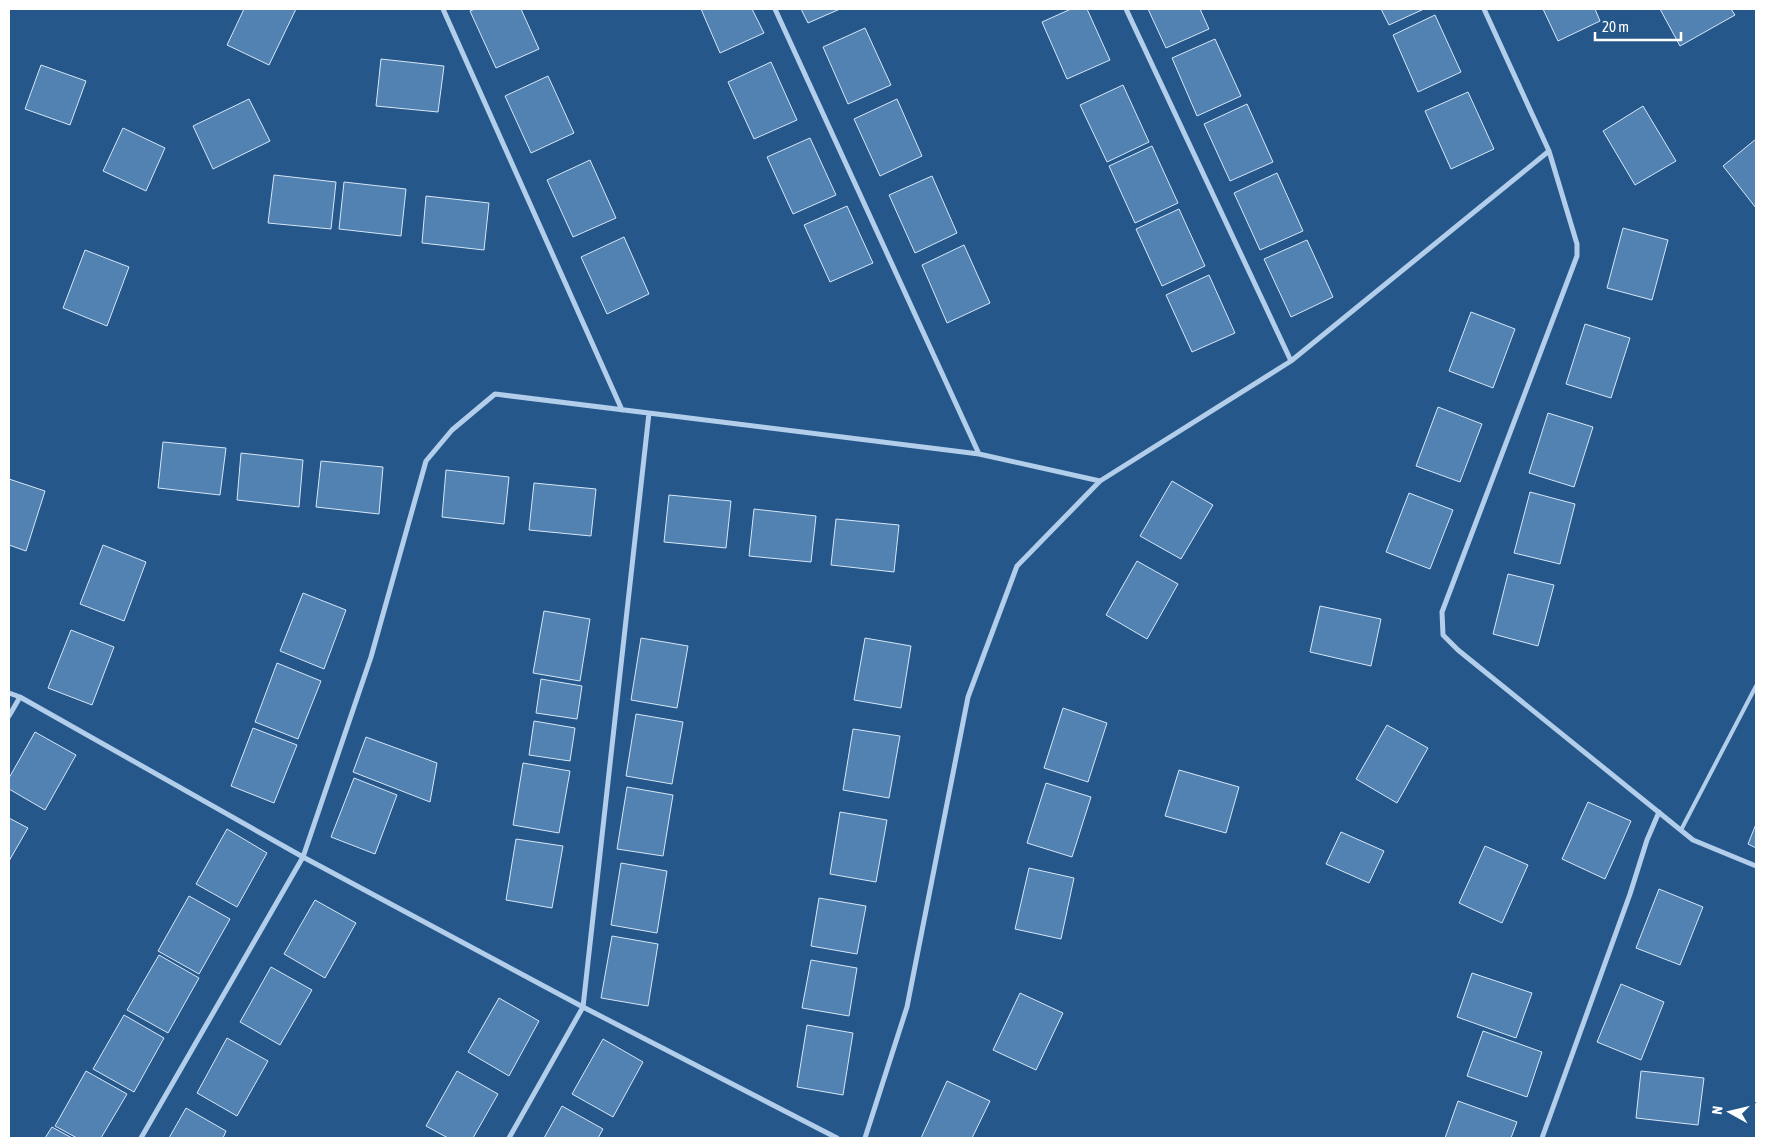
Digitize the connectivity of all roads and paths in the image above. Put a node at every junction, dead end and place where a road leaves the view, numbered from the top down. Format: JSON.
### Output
{"nodes":[{"id":1,"x":442,"y":9,"type":"edge"},
{"id":2,"x":775,"y":9,"type":"edge"},
{"id":3,"x":1126,"y":9,"type":"edge"},
{"id":4,"x":1484,"y":9,"type":"edge"},
{"id":5,"x":1549,"y":152,"type":"junction"},
{"id":6,"x":1291,"y":361,"type":"junction"},
{"id":7,"x":622,"y":410,"type":"junction"},
{"id":8,"x":648,"y":413,"type":"junction"},
{"id":9,"x":979,"y":454,"type":"junction"},
{"id":10,"x":1100,"y":481,"type":"junction"},
{"id":11,"x":1756,"y":686,"type":"edge"},
{"id":12,"x":9,"y":693,"type":"edge"},
{"id":13,"x":20,"y":697,"type":"junction"},
{"id":14,"x":9,"y":716,"type":"edge"},
{"id":15,"x":1659,"y":812,"type":"junction"},
{"id":16,"x":1681,"y":830,"type":"junction"},
{"id":17,"x":303,"y":856,"type":"junction"},
{"id":18,"x":1756,"y":866,"type":"edge"},
{"id":19,"x":583,"y":1007,"type":"junction"},
{"id":20,"x":141,"y":1138,"type":"edge"},
{"id":21,"x":509,"y":1138,"type":"edge"},
{"id":22,"x":837,"y":1138,"type":"edge"},
{"id":23,"x":865,"y":1138,"type":"edge"},
{"id":24,"x":1542,"y":1138,"type":"edge"}],
"edges":[{"from":1,"to":7,"type":"street"},
{"from":2,"to":9,"type":"street"},
{"from":3,"to":6,"type":"street"},
{"from":4,"to":5,"type":"street"},
{"from":5,"to":6,"type":"street"},
{"from":5,"to":15,"type":"street"},
{"from":6,"to":10,"type":"street"},
{"from":7,"to":8,"type":"street"},
{"from":7,"to":17,"type":"street"},
{"from":8,"to":9,"type":"street"},
{"from":8,"to":19,"type":"street"},
{"from":9,"to":10,"type":"street"},
{"from":10,"to":23,"type":"street"},
{"from":11,"to":16,"type":"lane"},
{"from":12,"to":13,"type":"street"},
{"from":13,"to":14,"type":"street"},
{"from":13,"to":17,"type":"street"},
{"from":15,"to":16,"type":"street"},
{"from":15,"to":24,"type":"street"},
{"from":16,"to":18,"type":"street"},
{"from":17,"to":19,"type":"street"},
{"from":17,"to":20,"type":"street"},
{"from":19,"to":21,"type":"street"},
{"from":19,"to":22,"type":"street"}]}
